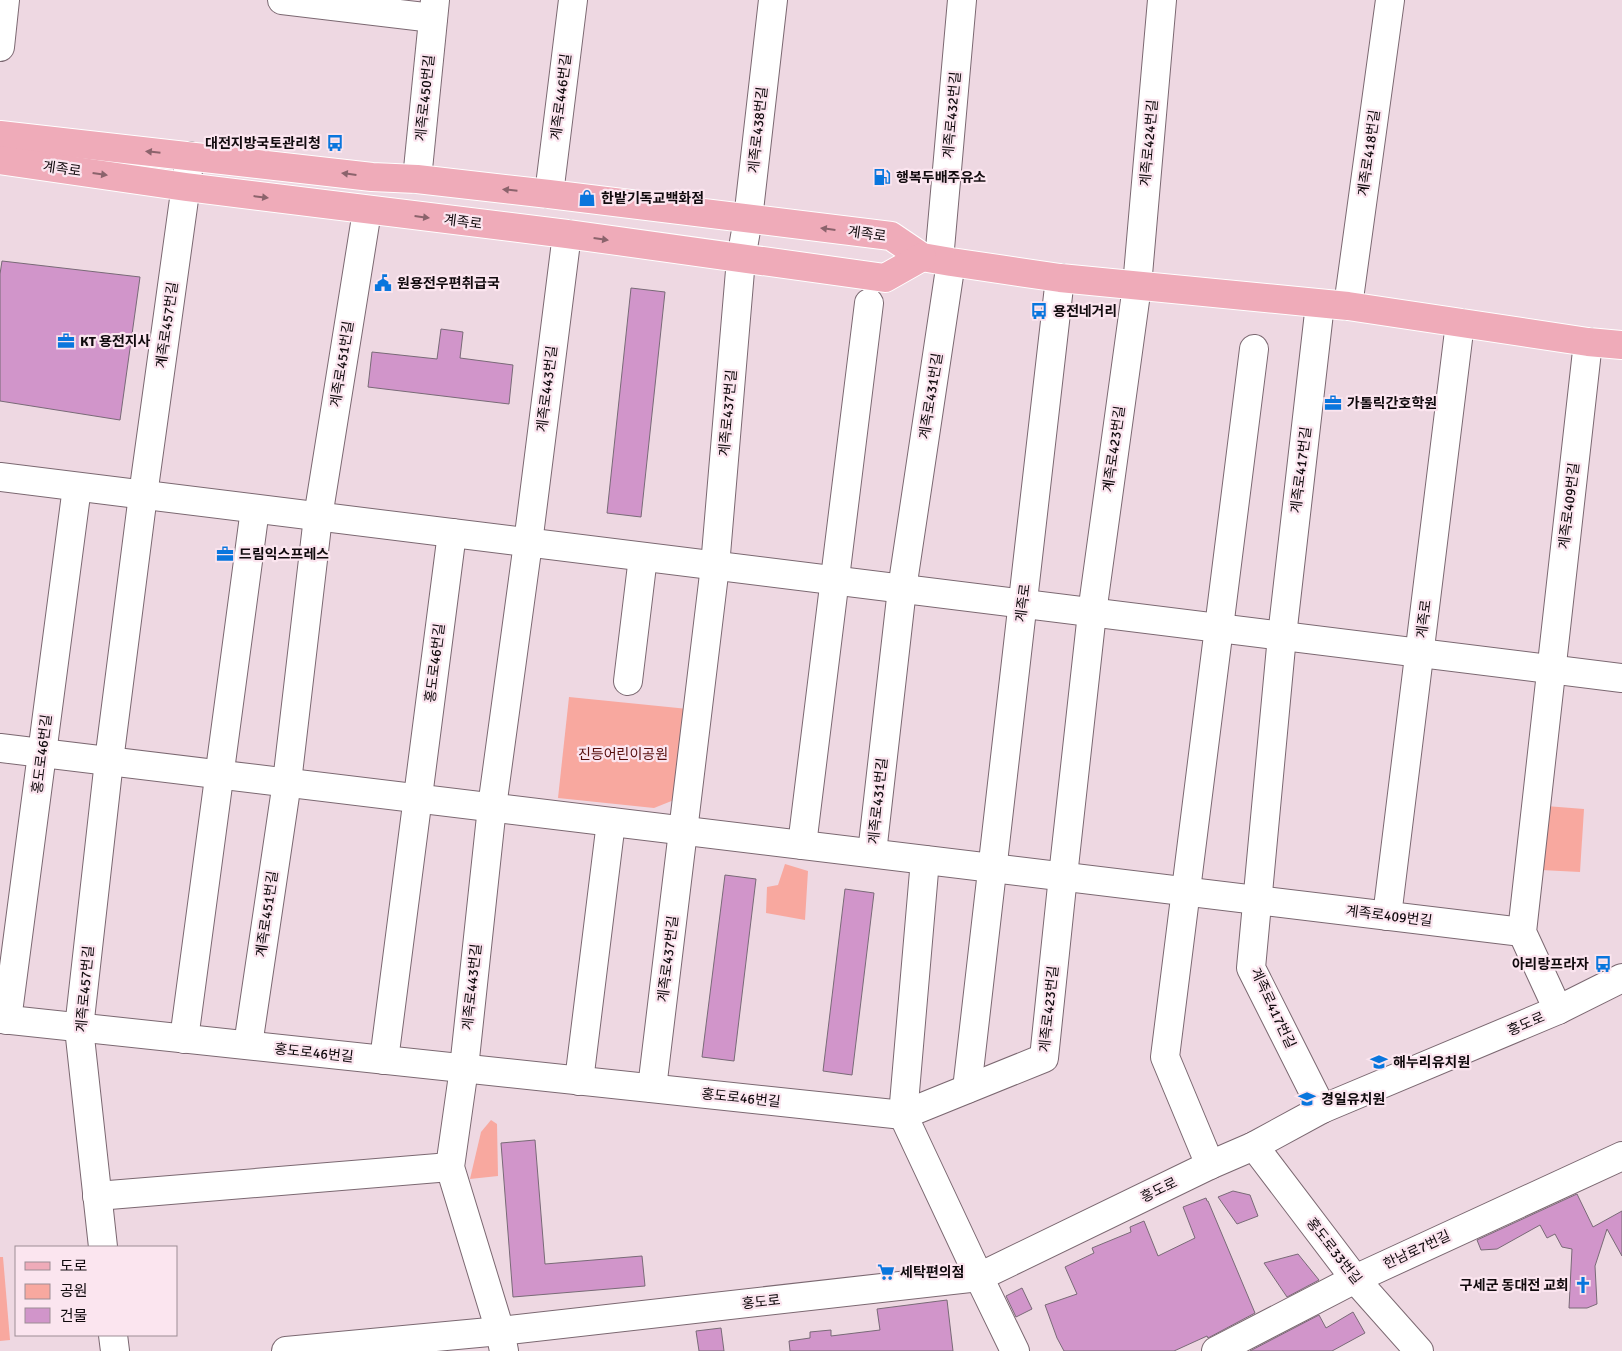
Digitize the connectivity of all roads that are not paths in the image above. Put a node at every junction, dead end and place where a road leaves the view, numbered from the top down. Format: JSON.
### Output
{"nodes":[{"id":1,"x":5,"y":0,"type":"edge"},
{"id":2,"x":282,"y":0,"type":"edge"},
{"id":3,"x":573,"y":0,"type":"edge"},
{"id":4,"x":772,"y":0,"type":"edge"},
{"id":5,"x":962,"y":0,"type":"edge"},
{"id":6,"x":1162,"y":0,"type":"edge"},
{"id":7,"x":1390,"y":0,"type":"edge"},
{"id":8,"x":434,"y":9,"type":"edge"},
{"id":9,"x":0,"y":47,"type":"edge"},
{"id":10,"x":0,"y":135,"type":"edge"},
{"id":11,"x":190,"y":156,"type":"junction"},
{"id":12,"x":0,"y":160,"type":"edge"},
{"id":13,"x":417,"y":179,"type":"junction"},
{"id":14,"x":186,"y":187,"type":"junction"},
{"id":15,"x":549,"y":194,"type":"junction"},
{"id":16,"x":367,"y":210,"type":"junction"},
{"id":17,"x":748,"y":219,"type":"junction"},
{"id":18,"x":567,"y":234,"type":"junction"},
{"id":19,"x":741,"y":259,"type":"junction"},
{"id":20,"x":938,"y":260,"type":"junction"},
{"id":21,"x":1060,"y":278,"type":"junction"},
{"id":22,"x":1136,"y":286,"type":"junction"},
{"id":23,"x":869,"y":302,"type":"dead end"},
{"id":24,"x":1320,"y":304,"type":"junction"},
{"id":25,"x":1348,"y":306,"type":"junction"},
{"id":26,"x":1460,"y":323,"type":"junction"},
{"id":27,"x":1588,"y":342,"type":"junction"},
{"id":28,"x":1622,"y":344,"type":"edge"},
{"id":29,"x":1254,"y":349,"type":"dead end"},
{"id":30,"x":0,"y":477,"type":"edge"},
{"id":31,"x":77,"y":487,"type":"junction"},
{"id":32,"x":143,"y":495,"type":"junction"},
{"id":33,"x":255,"y":509,"type":"junction"},
{"id":34,"x":318,"y":517,"type":"junction"},
{"id":35,"x":452,"y":533,"type":"junction"},
{"id":36,"x":528,"y":543,"type":"junction"},
{"id":37,"x":643,"y":557,"type":"junction"},
{"id":38,"x":715,"y":566,"type":"junction"},
{"id":39,"x":835,"y":581,"type":"junction"},
{"id":40,"x":902,"y":589,"type":"junction"},
{"id":41,"x":1022,"y":604,"type":"junction"},
{"id":42,"x":1092,"y":613,"type":"junction"},
{"id":43,"x":1219,"y":628,"type":"junction"},
{"id":44,"x":1282,"y":636,"type":"junction"},
{"id":45,"x":1420,"y":654,"type":"junction"},
{"id":46,"x":1550,"y":670,"type":"junction"},
{"id":47,"x":1622,"y":678,"type":"edge"},
{"id":48,"x":628,"y":681,"type":"dead end"},
{"id":49,"x":0,"y":748,"type":"edge"},
{"id":50,"x":42,"y":753,"type":"junction"},
{"id":51,"x":109,"y":761,"type":"junction"},
{"id":52,"x":220,"y":774,"type":"junction"},
{"id":53,"x":287,"y":782,"type":"junction"},
{"id":54,"x":418,"y":798,"type":"junction"},
{"id":55,"x":492,"y":807,"type":"junction"},
{"id":56,"x":611,"y":822,"type":"junction"},
{"id":57,"x":683,"y":830,"type":"junction"},
{"id":58,"x":802,"y":845,"type":"junction"},
{"id":59,"x":872,"y":853,"type":"junction"},
{"id":60,"x":925,"y":860,"type":"junction"},
{"id":61,"x":992,"y":868,"type":"junction"},
{"id":62,"x":1062,"y":876,"type":"junction"},
{"id":63,"x":1186,"y":891,"type":"junction"},
{"id":64,"x":1257,"y":900,"type":"junction"},
{"id":65,"x":1387,"y":916,"type":"junction"},
{"id":66,"x":1522,"y":932,"type":"junction"},
{"id":67,"x":1622,"y":978,"type":"edge"},
{"id":68,"x":1558,"y":1010,"type":"junction"},
{"id":69,"x":4,"y":1020,"type":"edge"},
{"id":70,"x":79,"y":1028,"type":"junction"},
{"id":71,"x":184,"y":1039,"type":"junction"},
{"id":72,"x":248,"y":1046,"type":"junction"},
{"id":73,"x":384,"y":1060,"type":"junction"},
{"id":74,"x":464,"y":1068,"type":"junction"},
{"id":75,"x":579,"y":1081,"type":"junction"},
{"id":76,"x":652,"y":1088,"type":"junction"},
{"id":77,"x":967,"y":1089,"type":"junction"},
{"id":78,"x":1322,"y":1109,"type":"junction"},
{"id":79,"x":903,"y":1115,"type":"junction"},
{"id":80,"x":1254,"y":1146,"type":"junction"},
{"id":81,"x":1622,"y":1156,"type":"edge"},
{"id":82,"x":1210,"y":1165,"type":"junction"},
{"id":83,"x":450,"y":1167,"type":"junction"},
{"id":84,"x":97,"y":1196,"type":"junction"},
{"id":85,"x":103,"y":1246,"type":"edge"},
{"id":86,"x":979,"y":1277,"type":"junction"},
{"id":87,"x":1355,"y":1279,"type":"junction"},
{"id":88,"x":113,"y":1336,"type":"edge"},
{"id":89,"x":502,"y":1341,"type":"edge"},
{"id":90,"x":115,"y":1351,"type":"edge"},
{"id":91,"x":286,"y":1351,"type":"edge"},
{"id":92,"x":1016,"y":1351,"type":"edge"},
{"id":93,"x":1216,"y":1351,"type":"edge"},
{"id":94,"x":1419,"y":1351,"type":"edge"}],
"edges":[{"from":1,"to":9,"type":"street"},
{"from":2,"to":8,"type":"street","name":"계족로450번길"},
{"from":3,"to":15,"type":"street","name":"계족로446번길"},
{"from":4,"to":17,"type":"street","name":"계족로438번길"},
{"from":5,"to":20,"type":"street","name":"계족로432번길"},
{"from":6,"to":22,"type":"street","name":"계족로424번길"},
{"from":7,"to":25,"type":"street","name":"계족로418번길"},
{"from":8,"to":13,"type":"street","name":"계족로450번길"},
{"from":11,"to":10,"type":"main road","name":"계족로","one_way":true},
{"from":13,"to":11,"type":"main road","name":"계족로","one_way":true},
{"from":11,"to":14,"type":"street","name":"계족로457번길"},
{"from":12,"to":14,"type":"main road","name":"계족로","one_way":true},
{"from":15,"to":13,"type":"main road","name":"계족로","one_way":true},
{"from":14,"to":16,"type":"main road","name":"계족로","one_way":true},
{"from":14,"to":32,"type":"street","name":"계족로457번길"},
{"from":15,"to":17,"type":"main road","name":"계족로"},
{"from":16,"to":18,"type":"main road","name":"계족로","one_way":true},
{"from":16,"to":34,"type":"street","name":"계족로451번길"},
{"from":17,"to":19,"type":"street","name":"계족로438번길"},
{"from":20,"to":17,"type":"main road","name":"계족로","one_way":true},
{"from":18,"to":19,"type":"main road","name":"계족로","one_way":true},
{"from":18,"to":36,"type":"street","name":"계족로443번길"},
{"from":19,"to":20,"type":"main road","name":"계족로"},
{"from":19,"to":38,"type":"street","name":"계족로437번길"},
{"from":20,"to":21,"type":"main road","name":"계족로"},
{"from":20,"to":40,"type":"street","name":"계족로431번길"},
{"from":21,"to":22,"type":"main road","name":"계족로"},
{"from":21,"to":41,"type":"street","name":"계족로"},
{"from":22,"to":24,"type":"main road","name":"계족로"},
{"from":22,"to":42,"type":"street","name":"계족로423번길"},
{"from":23,"to":39,"type":"street"},
{"from":24,"to":25,"type":"main road","name":"계족로"},
{"from":24,"to":44,"type":"street","name":"계족로417번길"},
{"from":25,"to":26,"type":"main road","name":"계족로"},
{"from":26,"to":27,"type":"main road","name":"계족로"},
{"from":26,"to":45,"type":"street","name":"계족로"},
{"from":27,"to":28,"type":"main road","name":"계족로"},
{"from":27,"to":46,"type":"street","name":"계족로409번길"},
{"from":29,"to":43,"type":"street"},
{"from":30,"to":31,"type":"street"},
{"from":31,"to":32,"type":"street"},
{"from":31,"to":50,"type":"street","name":"홍도로46번길"},
{"from":32,"to":33,"type":"street"},
{"from":32,"to":51,"type":"street","name":"계족로457번길"},
{"from":33,"to":34,"type":"street"},
{"from":33,"to":52,"type":"street"},
{"from":34,"to":35,"type":"street"},
{"from":34,"to":53,"type":"street","name":"계족로451번길"},
{"from":35,"to":36,"type":"street"},
{"from":35,"to":54,"type":"street","name":"홍도로46번길"},
{"from":36,"to":37,"type":"street"},
{"from":36,"to":55,"type":"street","name":"계족로443번길"},
{"from":37,"to":38,"type":"street"},
{"from":37,"to":48,"type":"street"},
{"from":38,"to":39,"type":"street"},
{"from":38,"to":57,"type":"street","name":"계족로437번길"},
{"from":39,"to":40,"type":"street"},
{"from":39,"to":58,"type":"street"},
{"from":40,"to":41,"type":"street"},
{"from":40,"to":59,"type":"street","name":"계족로431번길"},
{"from":41,"to":42,"type":"street"},
{"from":41,"to":61,"type":"street","name":"계족로"},
{"from":42,"to":43,"type":"street"},
{"from":42,"to":62,"type":"street","name":"계족로423번길"},
{"from":43,"to":44,"type":"street"},
{"from":43,"to":63,"type":"street"},
{"from":44,"to":45,"type":"street"},
{"from":44,"to":64,"type":"street","name":"계족로417번길"},
{"from":45,"to":46,"type":"street"},
{"from":45,"to":65,"type":"street","name":"계족로"},
{"from":46,"to":47,"type":"street"},
{"from":46,"to":66,"type":"street","name":"계족로409번길"},
{"from":49,"to":50,"type":"street"},
{"from":50,"to":51,"type":"street"},
{"from":50,"to":69,"type":"street","name":"홍도로46번길"},
{"from":51,"to":52,"type":"street"},
{"from":51,"to":70,"type":"street","name":"계족로457번길"},
{"from":52,"to":53,"type":"street"},
{"from":52,"to":71,"type":"street"},
{"from":53,"to":54,"type":"street"},
{"from":53,"to":72,"type":"street","name":"계족로451번길"},
{"from":54,"to":55,"type":"street"},
{"from":54,"to":73,"type":"street","name":"홍도로46번길"},
{"from":55,"to":56,"type":"street"},
{"from":55,"to":74,"type":"street","name":"계족로443번길"},
{"from":56,"to":57,"type":"street"},
{"from":56,"to":75,"type":"street"},
{"from":57,"to":58,"type":"street","name":"계족로431번길"},
{"from":57,"to":76,"type":"street","name":"계족로437번길"},
{"from":58,"to":59,"type":"street","name":"계족로431번길"},
{"from":59,"to":60,"type":"street"},
{"from":60,"to":61,"type":"street"},
{"from":60,"to":79,"type":"street"},
{"from":61,"to":62,"type":"street"},
{"from":61,"to":77,"type":"street"},
{"from":62,"to":63,"type":"street"},
{"from":62,"to":77,"type":"street","name":"계족로423번길"},
{"from":63,"to":64,"type":"street"},
{"from":63,"to":82,"type":"street"},
{"from":64,"to":65,"type":"street","name":"계족로409번길"},
{"from":64,"to":78,"type":"street","name":"계족로417번길"},
{"from":65,"to":66,"type":"street","name":"계족로409번길"},
{"from":66,"to":68,"type":"street"},
{"from":67,"to":68,"type":"street","name":"홍도로"},
{"from":68,"to":78,"type":"street","name":"홍도로"},
{"from":69,"to":70,"type":"street","name":"홍도로46번길"},
{"from":70,"to":71,"type":"street","name":"홍도로46번길"},
{"from":70,"to":84,"type":"street","name":"계족로457번길"},
{"from":71,"to":72,"type":"street","name":"홍도로46번길"},
{"from":72,"to":73,"type":"street","name":"홍도로46번길"},
{"from":73,"to":74,"type":"street","name":"홍도로46번길"},
{"from":74,"to":75,"type":"street","name":"홍도로46번길"},
{"from":74,"to":83,"type":"street","name":"계족로443번길"},
{"from":75,"to":76,"type":"street","name":"홍도로46번길"},
{"from":76,"to":79,"type":"street","name":"홍도로46번길"},
{"from":77,"to":79,"type":"street","name":"계족로423번길"},
{"from":78,"to":80,"type":"street","name":"홍도로"},
{"from":79,"to":86,"type":"street"},
{"from":80,"to":82,"type":"street","name":"홍도로"},
{"from":80,"to":87,"type":"street","name":"홍도로33번길"},
{"from":81,"to":87,"type":"street","name":"한남로7번길"},
{"from":82,"to":86,"type":"street","name":"홍도로"},
{"from":83,"to":84,"type":"street"},
{"from":83,"to":89,"type":"street","name":"계족로443번길"},
{"from":84,"to":85,"type":"street","name":"계족로457번길"},
{"from":86,"to":89,"type":"street","name":"홍도로"},
{"from":86,"to":92,"type":"street"},
{"from":87,"to":93,"type":"street","name":"한남로7번길"},
{"from":87,"to":94,"type":"street","name":"홍도로33번길"},
{"from":88,"to":90,"type":"street"},
{"from":89,"to":91,"type":"street","name":"홍도로"}]}
